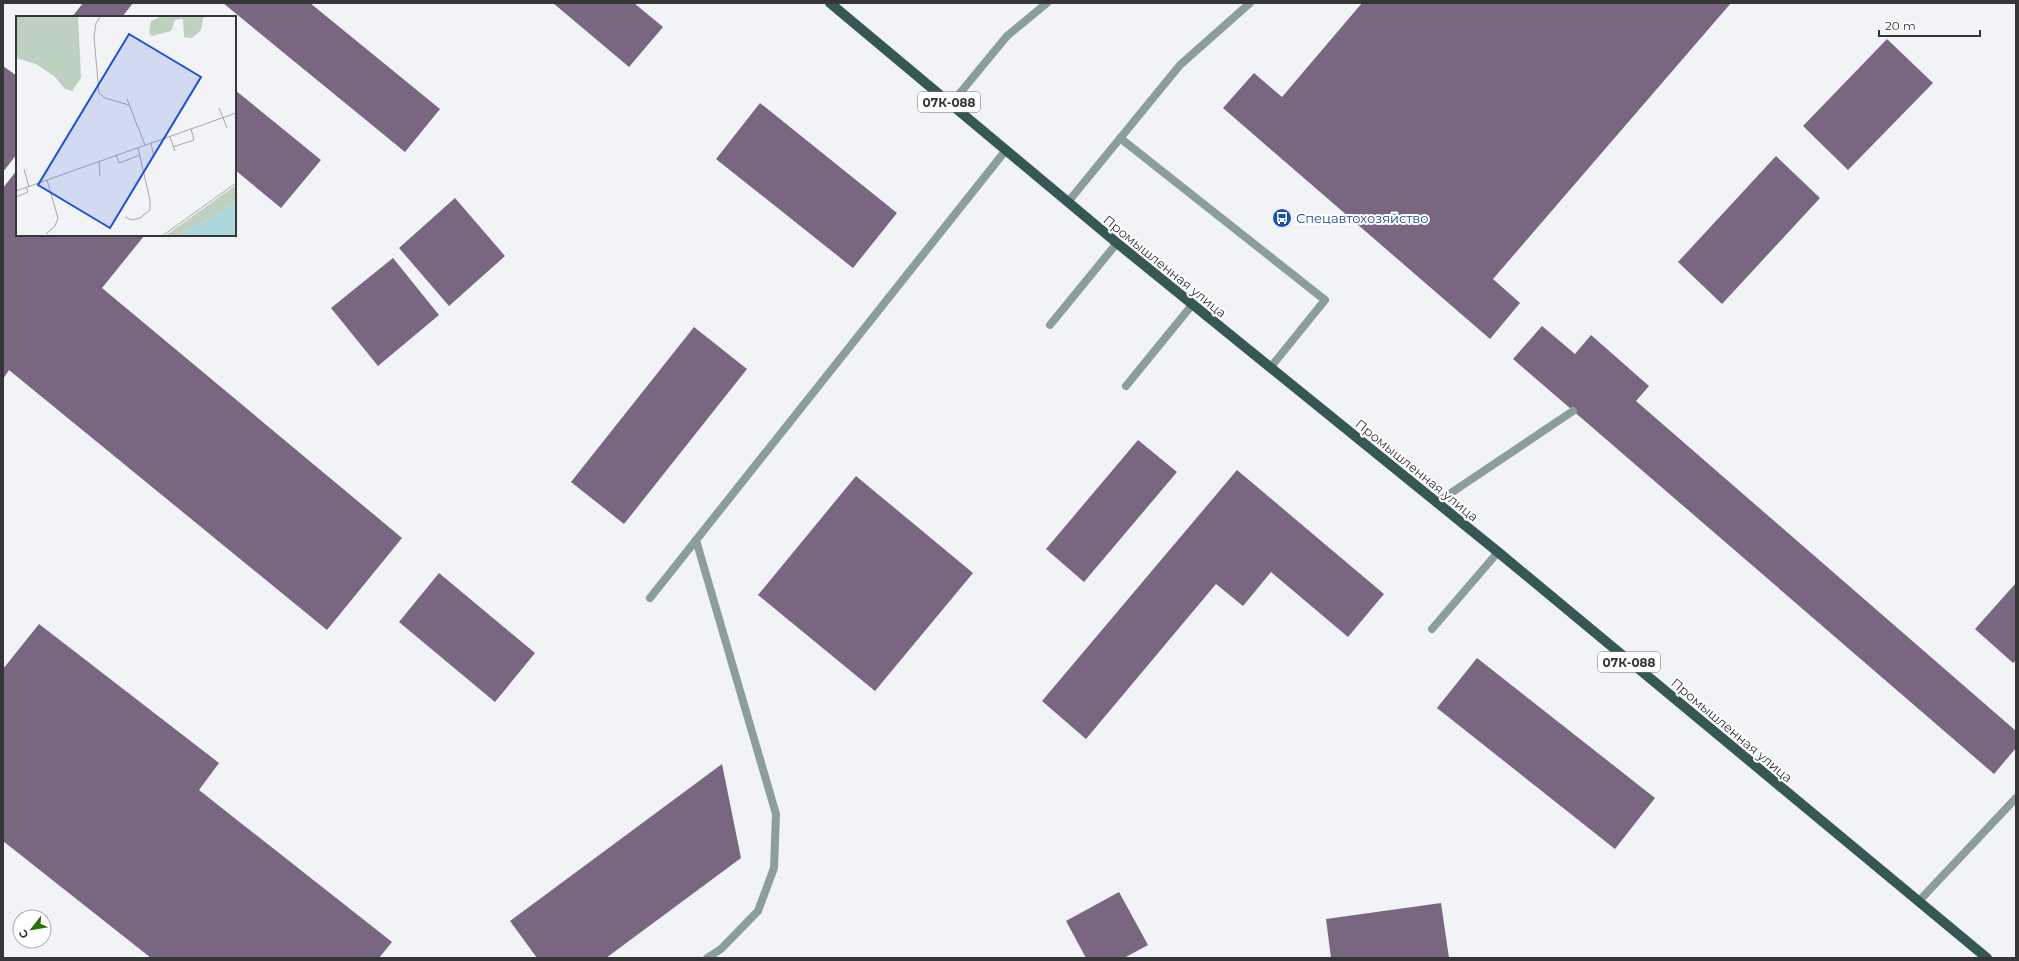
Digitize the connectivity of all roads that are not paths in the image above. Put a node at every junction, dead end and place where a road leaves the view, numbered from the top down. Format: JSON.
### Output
{"nodes":[{"id":1,"x":830,"y":3,"type":"edge"},
{"id":2,"x":1047,"y":3,"type":"edge"},
{"id":3,"x":1250,"y":3,"type":"edge"},
{"id":4,"x":951,"y":104,"type":"junction"},
{"id":5,"x":1120,"y":138,"type":"junction"},
{"id":6,"x":1006,"y":150,"type":"junction"},
{"id":7,"x":1068,"y":202,"type":"junction"},
{"id":8,"x":1117,"y":243,"type":"junction"},
{"id":9,"x":1192,"y":305,"type":"junction"},
{"id":10,"x":1050,"y":325,"type":"dead end"},
{"id":11,"x":1270,"y":368,"type":"junction"},
{"id":12,"x":1126,"y":386,"type":"dead end"},
{"id":13,"x":1573,"y":411,"type":"dead end"},
{"id":14,"x":1436,"y":503,"type":"junction"},
{"id":15,"x":696,"y":540,"type":"junction"},
{"id":16,"x":1498,"y":552,"type":"junction"},
{"id":17,"x":650,"y":598,"type":"dead end"},
{"id":18,"x":1432,"y":629,"type":"dead end"},
{"id":19,"x":2016,"y":798,"type":"edge"},
{"id":20,"x":1918,"y":902,"type":"junction"},
{"id":21,"x":707,"y":958,"type":"edge"},
{"id":22,"x":1987,"y":958,"type":"edge"}],
"edges":[{"from":1,"to":4,"type":"main road","name":"Промышленная улица","number":"07К-088"},
{"from":2,"to":4,"type":"lane"},
{"from":3,"to":5,"type":"lane"},
{"from":4,"to":6,"type":"main road","name":"Промышленная улица","number":"07К-088"},
{"from":5,"to":7,"type":"lane"},
{"from":5,"to":11,"type":"lane"},
{"from":6,"to":7,"type":"main road","name":"Промышленная улица","number":"07К-088"},
{"from":6,"to":15,"type":"lane"},
{"from":7,"to":8,"type":"main road","name":"Промышленная улица","number":"07К-088"},
{"from":8,"to":9,"type":"main road","name":"Промышленная улица","number":"07К-088"},
{"from":8,"to":10,"type":"lane"},
{"from":9,"to":11,"type":"main road","name":"Промышленная улица","number":"07К-088"},
{"from":9,"to":12,"type":"lane"},
{"from":11,"to":14,"type":"main road","name":"Промышленная улица","number":"07К-088"},
{"from":13,"to":14,"type":"lane"},
{"from":14,"to":16,"type":"main road","name":"Промышленная улица","number":"07К-088"},
{"from":15,"to":17,"type":"lane"},
{"from":15,"to":21,"type":"lane"},
{"from":16,"to":18,"type":"lane"},
{"from":16,"to":20,"type":"main road","name":"Промышленная улица","number":"07К-088"},
{"from":19,"to":20,"type":"lane"},
{"from":20,"to":22,"type":"main road","name":"Промышленная улица","number":"07К-088"}]}
